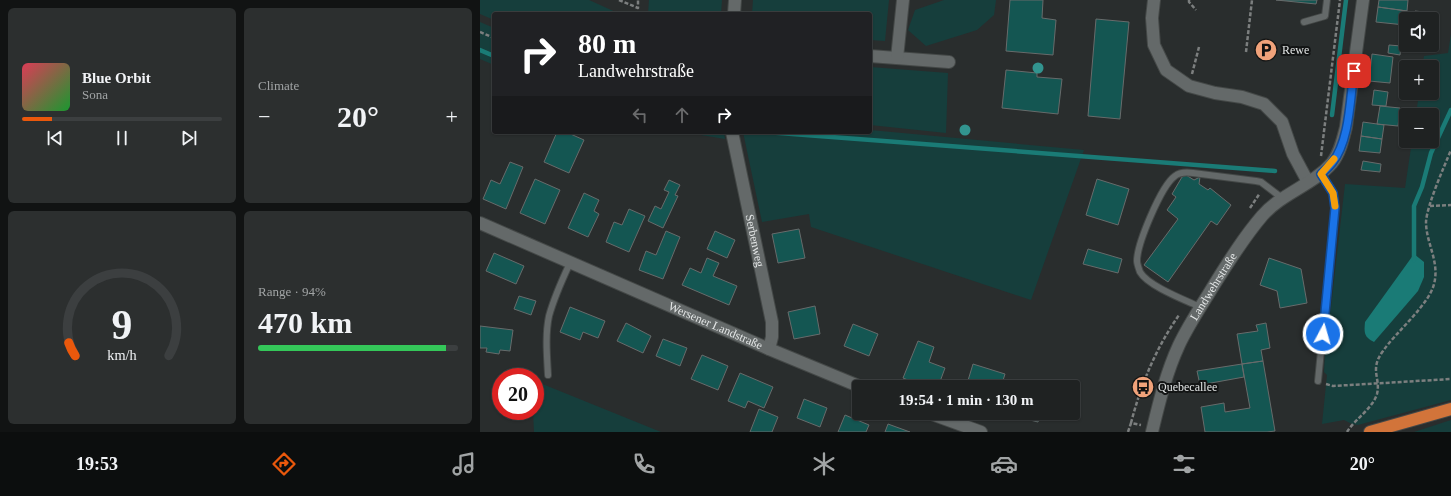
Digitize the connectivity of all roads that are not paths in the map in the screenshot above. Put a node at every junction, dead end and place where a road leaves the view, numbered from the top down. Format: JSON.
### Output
{"nodes":[{"id":1,"x":735,"y":0,"type":"edge"},
{"id":2,"x":903,"y":0,"type":"edge"},
{"id":3,"x":1154,"y":0,"type":"edge"},
{"id":4,"x":1327,"y":0,"type":"edge"},
{"id":5,"x":1363,"y":0,"type":"edge"},
{"id":6,"x":734,"y":12,"type":"edge"},
{"id":7,"x":1304,"y":22,"type":"dead end"},
{"id":8,"x":872,"y":56,"type":"edge"},
{"id":9,"x":898,"y":58,"type":"junction"},
{"id":10,"x":948,"y":62,"type":"dead end"},
{"id":11,"x":732,"y":134,"type":"edge"},
{"id":12,"x":1321,"y":174,"type":"junction"},
{"id":13,"x":1308,"y":182,"type":"junction"},
{"id":14,"x":1282,"y":198,"type":"junction"},
{"id":15,"x":480,"y":223,"type":"edge"},
{"id":16,"x":570,"y":263,"type":"junction"},
{"id":17,"x":1200,"y":307,"type":"junction"},
{"id":18,"x":769,"y":349,"type":"junction"},
{"id":19,"x":548,"y":375,"type":"dead end"},
{"id":20,"x":1318,"y":381,"type":"road end"},
{"id":21,"x":852,"y":383,"type":"edge"},
{"id":22,"x":1451,"y":409,"type":"edge"},
{"id":23,"x":949,"y":420,"type":"edge"},
{"id":24,"x":981,"y":432,"type":"edge"},
{"id":25,"x":1152,"y":432,"type":"edge"},
{"id":26,"x":1370,"y":432,"type":"edge"}],
"edges":[{"from":1,"to":6,"type":"street"},
{"from":2,"to":9,"type":"street"},
{"from":3,"to":13,"type":"street"},
{"from":4,"to":7,"type":"lane"},
{"from":5,"to":12,"type":"street","name":"Landwehrstraße"},
{"from":8,"to":9,"type":"street"},
{"from":9,"to":10,"type":"street"},
{"from":11,"to":18,"type":"street","name":"Serbenweg"},
{"from":12,"to":13,"type":"street","name":"Landwehrstraße"},
{"from":12,"to":20,"type":"lane"},
{"from":13,"to":14,"type":"street","name":"Landwehrstraße"},
{"from":14,"to":17,"type":"street","name":"Landwehrstraße"},
{"from":14,"to":17,"type":"lane"},
{"from":15,"to":16,"type":"street","name":"Wersener Landstraße"},
{"from":16,"to":18,"type":"street","name":"Wersener Landstraße"},
{"from":16,"to":19,"type":"lane"},
{"from":17,"to":25,"type":"street","name":"Landwehrstraße"},
{"from":18,"to":21,"type":"street","name":"Wersener Landstraße"},
{"from":22,"to":26,"type":"highway"},
{"from":23,"to":24,"type":"street"}]}
